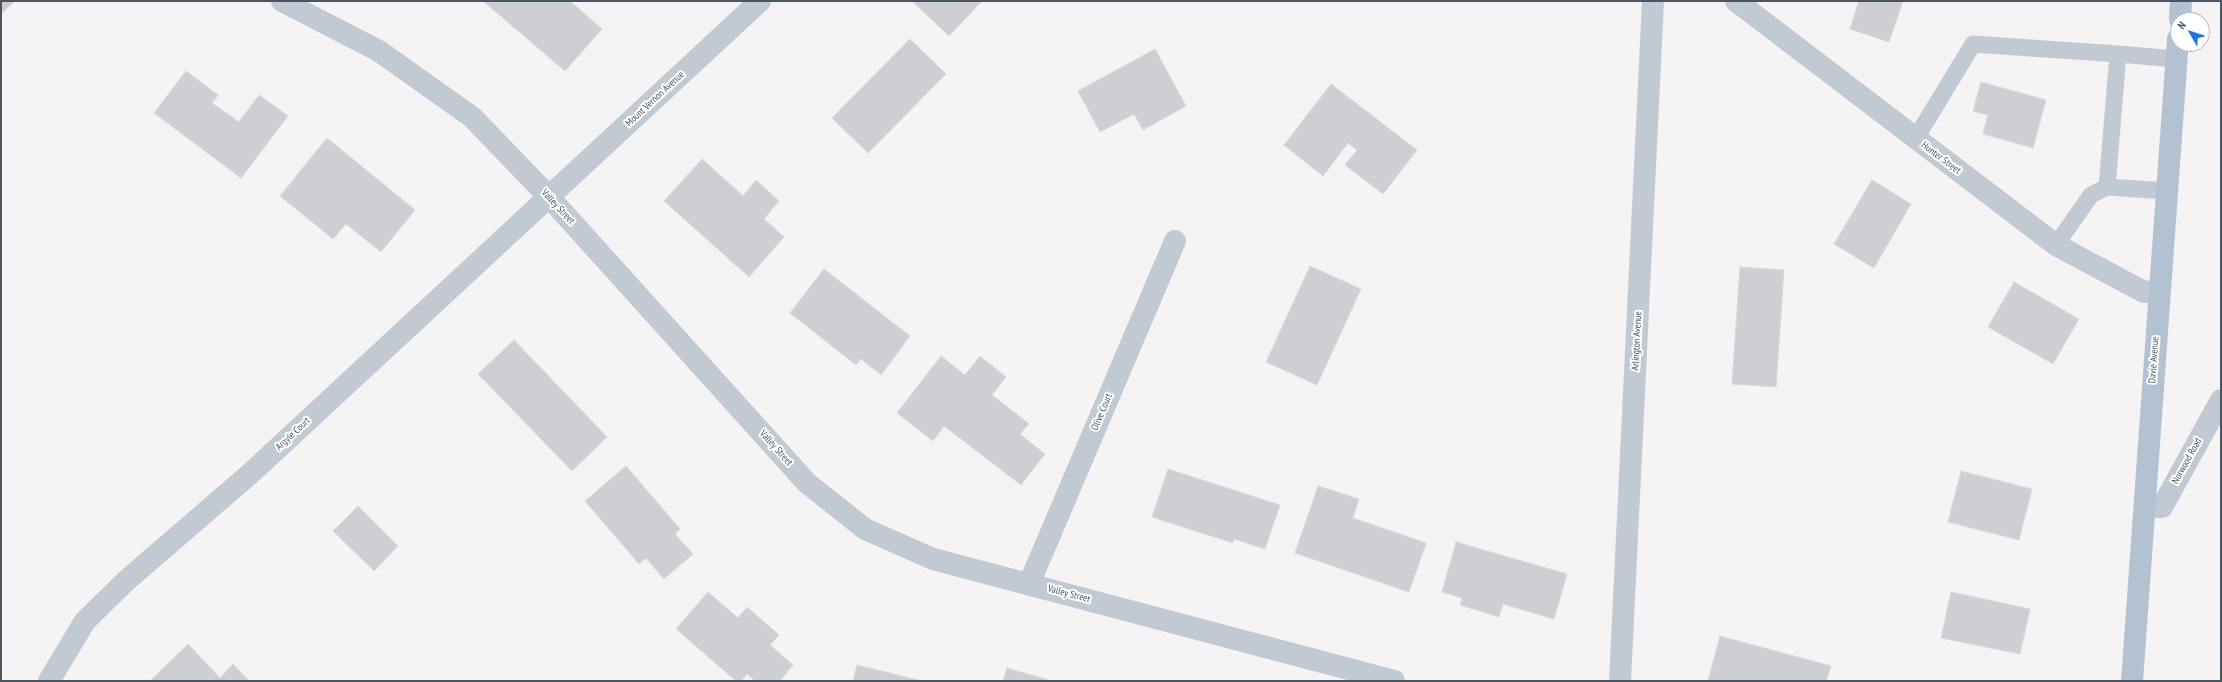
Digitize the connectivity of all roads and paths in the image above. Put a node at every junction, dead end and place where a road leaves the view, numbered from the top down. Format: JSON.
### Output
{"nodes":[{"id":1,"x":282,"y":1,"type":"edge"},
{"id":2,"x":760,"y":1,"type":"edge"},
{"id":3,"x":1653,"y":1,"type":"edge"},
{"id":4,"x":1736,"y":1,"type":"edge"},
{"id":5,"x":2181,"y":1,"type":"edge"},
{"id":6,"x":2180,"y":12,"type":"edge"},
{"id":7,"x":2170,"y":50,"type":"edge"},
{"id":8,"x":2177,"y":52,"type":"edge"},
{"id":9,"x":2118,"y":54,"type":"junction"},
{"id":10,"x":1916,"y":138,"type":"junction"},
{"id":11,"x":2107,"y":188,"type":"junction"},
{"id":12,"x":2167,"y":191,"type":"junction"},
{"id":13,"x":550,"y":198,"type":"junction"},
{"id":14,"x":1175,"y":240,"type":"dead end"},
{"id":15,"x":2056,"y":246,"type":"junction"},
{"id":16,"x":2159,"y":291,"type":"junction"},
{"id":17,"x":2221,"y":400,"type":"edge"},
{"id":18,"x":2145,"y":507,"type":"junction"},
{"id":19,"x":1029,"y":584,"type":"junction"},
{"id":20,"x":49,"y":681,"type":"edge"},
{"id":21,"x":1394,"y":681,"type":"edge"},
{"id":22,"x":1620,"y":681,"type":"edge"},
{"id":23,"x":2132,"y":681,"type":"edge"}],
"edges":[{"from":1,"to":13,"type":"street","name":"Valley Street"},
{"from":2,"to":13,"type":"street","name":"Mount Vernon Avenue"},
{"from":3,"to":22,"type":"street","name":"Arlington Avenue"},
{"from":4,"to":10,"type":"street","name":"Hunter Street"},
{"from":5,"to":6,"type":"main road"},
{"from":7,"to":9,"type":"lane"},
{"from":8,"to":12,"type":"main road","name":"Davie Avenue"},
{"from":9,"to":10,"type":"lane"},
{"from":9,"to":11,"type":"lane"},
{"from":10,"to":15,"type":"street","name":"Hunter Street"},
{"from":11,"to":12,"type":"lane"},
{"from":11,"to":15,"type":"lane"},
{"from":12,"to":16,"type":"main road","name":"Davie Avenue"},
{"from":13,"to":19,"type":"street","name":"Valley Street"},
{"from":13,"to":20,"type":"street","name":"Argyle Court"},
{"from":14,"to":19,"type":"street","name":"Olive Court"},
{"from":15,"to":16,"type":"street","name":"Hunter Street"},
{"from":16,"to":18,"type":"main road","name":"Davie Avenue"},
{"from":17,"to":18,"type":"street","name":"Norwood Road"},
{"from":18,"to":23,"type":"main road","name":"Davie Avenue"},
{"from":19,"to":21,"type":"street","name":"Valley Street"}]}
